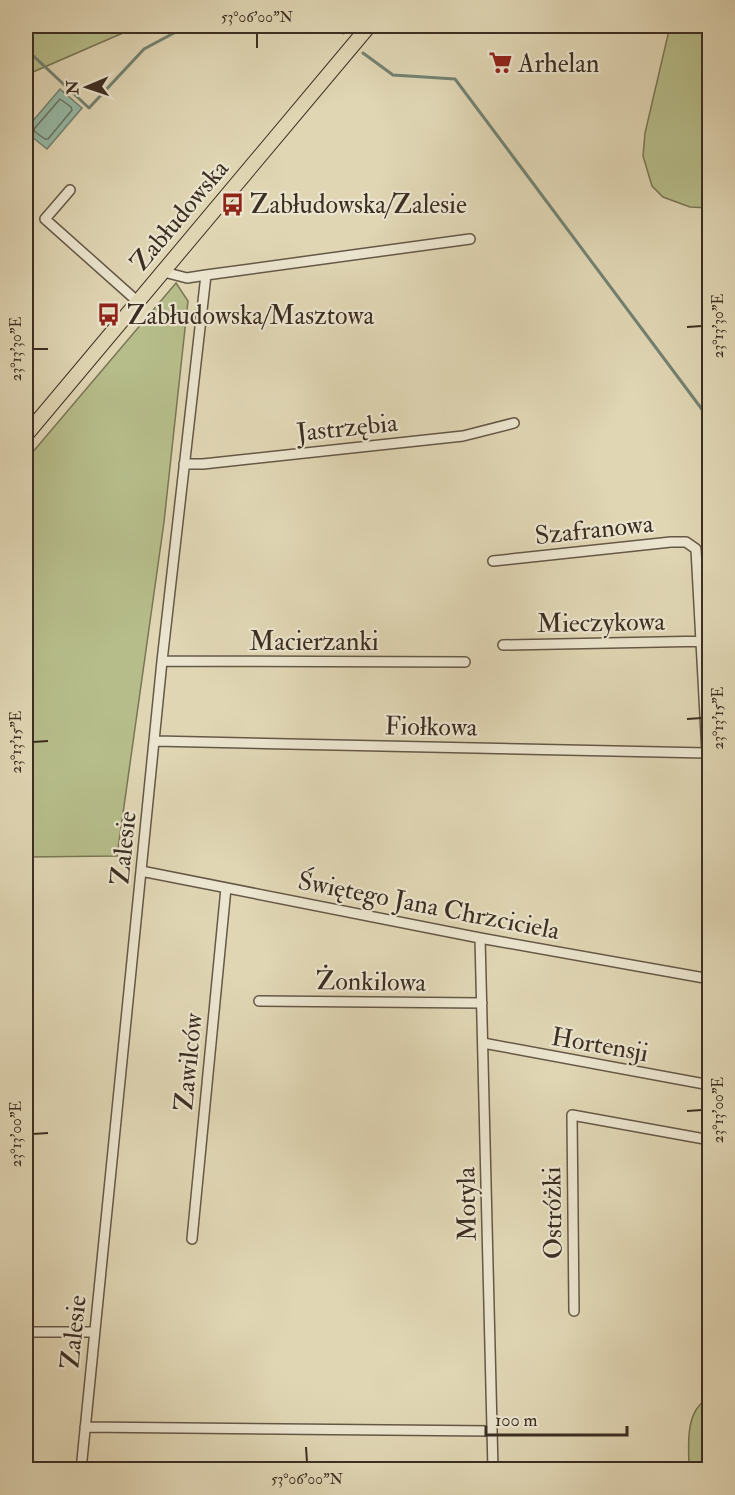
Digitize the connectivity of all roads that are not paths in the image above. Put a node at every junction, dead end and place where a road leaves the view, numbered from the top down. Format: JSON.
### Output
{"nodes":[{"id":1,"x":369,"y":26,"type":"edge"},
{"id":2,"x":70,"y":190,"type":"dead end"},
{"id":3,"x":470,"y":239,"type":"dead end"},
{"id":4,"x":164,"y":272,"type":"junction"},
{"id":5,"x":206,"y":275,"type":"junction"},
{"id":6,"x":137,"y":301,"type":"junction"},
{"id":7,"x":514,"y":423,"type":"dead end"},
{"id":8,"x":26,"y":435,"type":"edge"},
{"id":9,"x":184,"y":464,"type":"junction"},
{"id":10,"x":493,"y":561,"type":"dead end"},
{"id":11,"x":704,"y":642,"type":"edge"},
{"id":12,"x":503,"y":645,"type":"dead end"},
{"id":13,"x":162,"y":661,"type":"junction"},
{"id":14,"x":465,"y":662,"type":"dead end"},
{"id":15,"x":155,"y":741,"type":"junction"},
{"id":16,"x":707,"y":753,"type":"junction"},
{"id":17,"x":141,"y":871,"type":"junction"},
{"id":18,"x":226,"y":888,"type":"junction"},
{"id":19,"x":710,"y":910,"type":"edge"},
{"id":20,"x":480,"y":938,"type":"junction"},
{"id":21,"x":710,"y":979,"type":"edge"},
{"id":22,"x":259,"y":1001,"type":"dead end"},
{"id":23,"x":482,"y":1003,"type":"junction"},
{"id":24,"x":483,"y":1043,"type":"junction"},
{"id":25,"x":710,"y":1084,"type":"edge"},
{"id":26,"x":710,"y":1140,"type":"edge"},
{"id":27,"x":192,"y":1239,"type":"dead end"},
{"id":28,"x":574,"y":1311,"type":"dead end"},
{"id":29,"x":26,"y":1332,"type":"edge"},
{"id":30,"x":94,"y":1332,"type":"junction"},
{"id":31,"x":85,"y":1427,"type":"junction"},
{"id":32,"x":492,"y":1431,"type":"junction"},
{"id":33,"x":81,"y":1470,"type":"edge"},
{"id":34,"x":493,"y":1470,"type":"edge"}],
"edges":[{"from":1,"to":4,"type":"highway","name":"Zabłudowska"},
{"from":2,"to":6,"type":"street"},
{"from":3,"to":5,"type":"street"},
{"from":4,"to":5,"type":"street"},
{"from":4,"to":6,"type":"highway","name":"Zabłudowska"},
{"from":5,"to":9,"type":"street","name":"Zalesie"},
{"from":6,"to":8,"type":"highway","name":"Zabłudowska"},
{"from":7,"to":9,"type":"street","name":"Jastrzębia"},
{"from":9,"to":13,"type":"street","name":"Zalesie"},
{"from":10,"to":11,"type":"street","name":"Szafranowa"},
{"from":11,"to":12,"type":"street","name":"Mieczykowa"},
{"from":11,"to":16,"type":"street"},
{"from":13,"to":14,"type":"street","name":"Macierzanki"},
{"from":13,"to":15,"type":"street","name":"Zalesie"},
{"from":15,"to":16,"type":"street","name":"Fiołkowa"},
{"from":15,"to":17,"type":"street","name":"Zalesie"},
{"from":16,"to":19,"type":"street"},
{"from":17,"to":18,"type":"street","name":"Świętego Jana Chrzciciela"},
{"from":17,"to":30,"type":"street","name":"Zalesie"},
{"from":18,"to":20,"type":"street","name":"Świętego Jana Chrzciciela"},
{"from":18,"to":27,"type":"street","name":"Zawilców"},
{"from":20,"to":21,"type":"street","name":"Świętego Jana Chrzciciela"},
{"from":20,"to":23,"type":"street","name":"Motyla"},
{"from":22,"to":23,"type":"street","name":"Żonkilowa"},
{"from":23,"to":24,"type":"street","name":"Motyla"},
{"from":24,"to":25,"type":"street","name":"Hortensji"},
{"from":24,"to":32,"type":"street","name":"Motyla"},
{"from":26,"to":28,"type":"street","name":"Ostróżki"},
{"from":29,"to":30,"type":"street"},
{"from":30,"to":31,"type":"street","name":"Zalesie"},
{"from":31,"to":32,"type":"street"},
{"from":31,"to":33,"type":"street","name":"Zalesie"},
{"from":32,"to":34,"type":"street","name":"Motyla"}]}
